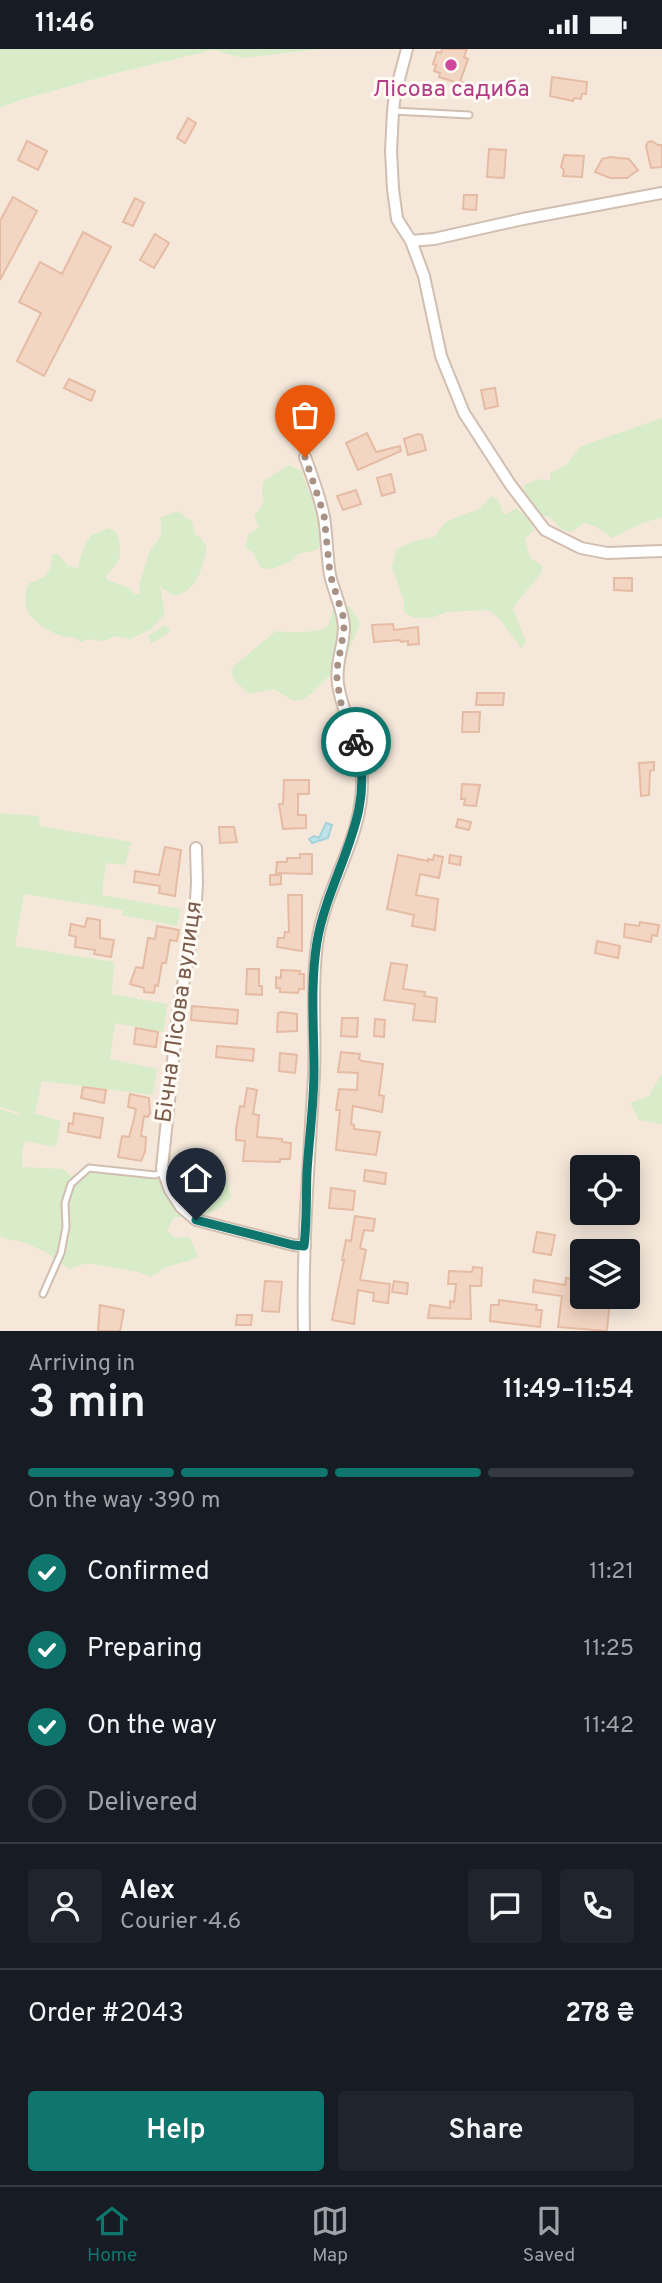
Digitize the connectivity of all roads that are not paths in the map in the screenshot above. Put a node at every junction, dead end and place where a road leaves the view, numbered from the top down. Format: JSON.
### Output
{"nodes":[{"id":1,"x":407,"y":49,"type":"edge"},
{"id":2,"x":393,"y":111,"type":"junction"},
{"id":3,"x":469,"y":115,"type":"dead end"},
{"id":4,"x":662,"y":193,"type":"edge"},
{"id":5,"x":411,"y":241,"type":"junction"},
{"id":6,"x":305,"y":457,"type":"dead end"},
{"id":7,"x":662,"y":551,"type":"edge"},
{"id":8,"x":196,"y":848,"type":"dead end"},
{"id":9,"x":163,"y":1172,"type":"junction"},
{"id":10,"x":304,"y":1246,"type":"junction"},
{"id":11,"x":43,"y":1294,"type":"dead end"},
{"id":12,"x":304,"y":1331,"type":"edge"}],
"edges":[{"from":1,"to":2,"type":"street"},
{"from":2,"to":3,"type":"lane"},
{"from":2,"to":5,"type":"street"},
{"from":4,"to":5,"type":"street"},
{"from":5,"to":7,"type":"street"},
{"from":6,"to":10,"type":"street"},
{"from":8,"to":9,"type":"street","name":"Бічна Лісова вулиця"},
{"from":9,"to":10,"type":"street","name":"Бічна Лісова вулиця"},
{"from":9,"to":11,"type":"lane"},
{"from":10,"to":12,"type":"street"}]}
